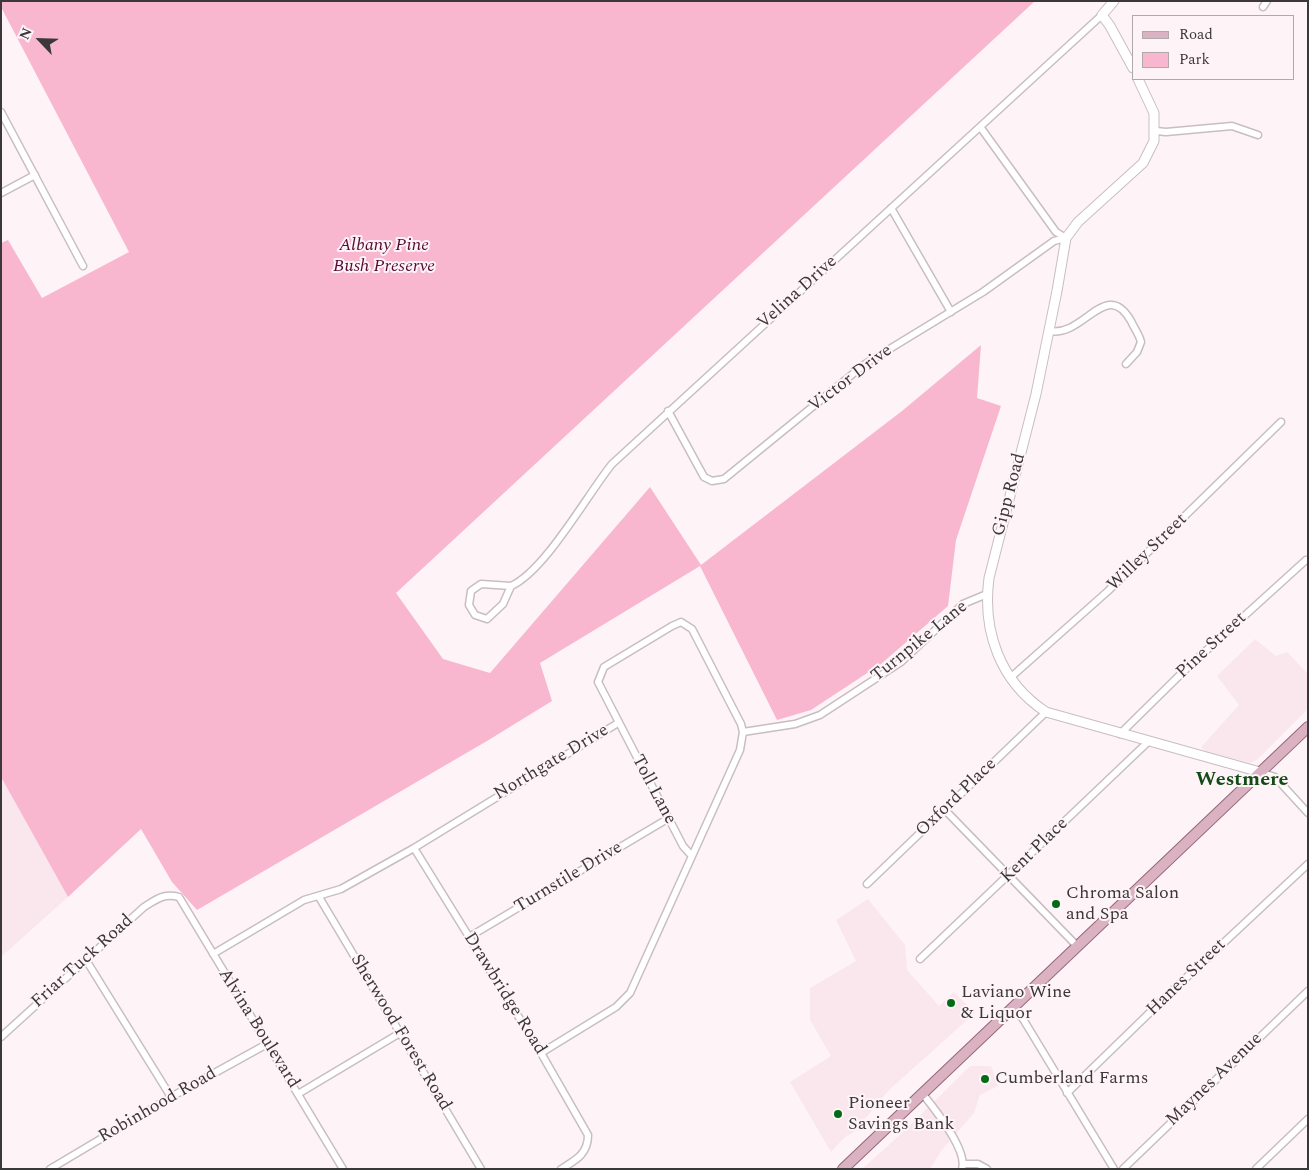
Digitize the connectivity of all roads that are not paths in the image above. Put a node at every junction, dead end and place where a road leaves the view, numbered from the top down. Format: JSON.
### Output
{"nodes":[{"id":1,"x":1114,"y":1,"type":"edge"},
{"id":2,"x":1267,"y":1,"type":"edge"},
{"id":3,"x":1263,"y":7,"type":"dead end"},
{"id":4,"x":1102,"y":15,"type":"junction"},
{"id":5,"x":1132,"y":66,"type":"edge"},
{"id":6,"x":1138,"y":80,"type":"edge"},
{"id":7,"x":1,"y":112,"type":"edge"},
{"id":8,"x":981,"y":128,"type":"junction"},
{"id":9,"x":1156,"y":131,"type":"junction"},
{"id":10,"x":1258,"y":135,"type":"dead end"},
{"id":11,"x":35,"y":175,"type":"junction"},
{"id":12,"x":1,"y":193,"type":"edge"},
{"id":13,"x":892,"y":208,"type":"junction"},
{"id":14,"x":1066,"y":238,"type":"junction"},
{"id":15,"x":83,"y":266,"type":"dead end"},
{"id":16,"x":951,"y":312,"type":"junction"},
{"id":17,"x":1049,"y":330,"type":"junction"},
{"id":18,"x":1126,"y":364,"type":"dead end"},
{"id":19,"x":668,"y":410,"type":"junction"},
{"id":20,"x":1281,"y":422,"type":"dead end"},
{"id":21,"x":1306,"y":560,"type":"dead end"},
{"id":22,"x":511,"y":586,"type":"junction"},
{"id":23,"x":987,"y":594,"type":"junction"},
{"id":24,"x":1010,"y":678,"type":"junction"},
{"id":25,"x":1046,"y":712,"type":"junction"},
{"id":26,"x":618,"y":724,"type":"junction"},
{"id":27,"x":1308,"y":727,"type":"edge"},
{"id":28,"x":743,"y":732,"type":"junction"},
{"id":29,"x":1120,"y":734,"type":"junction"},
{"id":30,"x":1149,"y":741,"type":"junction"},
{"id":31,"x":1260,"y":772,"type":"junction"},
{"id":32,"x":945,"y":810,"type":"junction"},
{"id":33,"x":1308,"y":812,"type":"edge"},
{"id":34,"x":669,"y":818,"type":"junction"},
{"id":35,"x":414,"y":848,"type":"junction"},
{"id":36,"x":691,"y":855,"type":"junction"},
{"id":37,"x":1308,"y":864,"type":"edge"},
{"id":38,"x":1008,"y":877,"type":"junction"},
{"id":39,"x":867,"y":884,"type":"dead end"},
{"id":40,"x":170,"y":894,"type":"joint"},
{"id":41,"x":319,"y":898,"type":"junction"},
{"id":42,"x":469,"y":937,"type":"junction"},
{"id":43,"x":1077,"y":946,"type":"junction"},
{"id":44,"x":213,"y":954,"type":"junction"},
{"id":45,"x":920,"y":959,"type":"dead end"},
{"id":46,"x":86,"y":960,"type":"junction"},
{"id":47,"x":1308,"y":991,"type":"edge"},
{"id":48,"x":1013,"y":1008,"type":"junction"},
{"id":49,"x":400,"y":1033,"type":"junction"},
{"id":50,"x":1,"y":1037,"type":"edge"},
{"id":51,"x":267,"y":1044,"type":"junction"},
{"id":52,"x":541,"y":1053,"type":"junction"},
{"id":53,"x":298,"y":1094,"type":"junction"},
{"id":54,"x":922,"y":1094,"type":"junction"},
{"id":55,"x":1068,"y":1094,"type":"junction"},
{"id":56,"x":171,"y":1097,"type":"junction"},
{"id":57,"x":1308,"y":1119,"type":"edge"},
{"id":58,"x":963,"y":1166,"type":"edge"},
{"id":59,"x":50,"y":1169,"type":"edge"},
{"id":60,"x":343,"y":1169,"type":"edge"},
{"id":61,"x":481,"y":1169,"type":"edge"},
{"id":62,"x":561,"y":1169,"type":"edge"},
{"id":63,"x":843,"y":1169,"type":"edge"},
{"id":64,"x":987,"y":1169,"type":"edge"},
{"id":65,"x":1114,"y":1169,"type":"edge"},
{"id":66,"x":1123,"y":1169,"type":"edge"},
{"id":67,"x":1256,"y":1169,"type":"edge"}],
"edges":[{"from":1,"to":4,"type":"street"},
{"from":2,"to":3,"type":"street"},
{"from":4,"to":5,"type":"street"},
{"from":4,"to":8,"type":"street","name":"Velina Drive"},
{"from":6,"to":9,"type":"street"},
{"from":7,"to":11,"type":"street"},
{"from":8,"to":13,"type":"street","name":"Velina Drive"},
{"from":8,"to":14,"type":"street"},
{"from":9,"to":10,"type":"street"},
{"from":9,"to":14,"type":"street","name":"Gipp Road"},
{"from":11,"to":12,"type":"street"},
{"from":11,"to":15,"type":"street"},
{"from":13,"to":16,"type":"street"},
{"from":13,"to":19,"type":"street","name":"Velina Drive"},
{"from":14,"to":16,"type":"street","name":"Victor Drive"},
{"from":14,"to":17,"type":"street","name":"Gipp Road"},
{"from":16,"to":19,"type":"street","name":"Victor Drive"},
{"from":17,"to":18,"type":"street"},
{"from":17,"to":23,"type":"street","name":"Gipp Road"},
{"from":19,"to":22,"type":"street","name":"Velina Drive"},
{"from":20,"to":24,"type":"street","name":"Willey Street"},
{"from":21,"to":29,"type":"street","name":"Pine Street"},
{"from":22,"to":22,"type":"street","name":"Velina Drive"},
{"from":23,"to":24,"type":"street","name":"Gipp Road"},
{"from":23,"to":28,"type":"street","name":"Turnpike Lane"},
{"from":24,"to":25,"type":"street","name":"Gipp Road"},
{"from":25,"to":29,"type":"street","name":"Gipp Road"},
{"from":25,"to":32,"type":"street","name":"Oxford Place"},
{"from":26,"to":28,"type":"street","name":"Northgate Drive"},
{"from":26,"to":34,"type":"street","name":"Toll Lane"},
{"from":26,"to":35,"type":"street","name":"Northgate Drive"},
{"from":27,"to":31,"type":"main road"},
{"from":28,"to":36,"type":"street"},
{"from":29,"to":30,"type":"street","name":"Gipp Road"},
{"from":30,"to":31,"type":"street","name":"Gipp Road"},
{"from":30,"to":38,"type":"street","name":"Kent Place"},
{"from":31,"to":33,"type":"street"},
{"from":31,"to":43,"type":"main road"},
{"from":32,"to":38,"type":"street"},
{"from":32,"to":39,"type":"street","name":"Oxford Place"},
{"from":34,"to":36,"type":"street","name":"Toll Lane"},
{"from":34,"to":42,"type":"street","name":"Turnstile Drive"},
{"from":35,"to":41,"type":"street","name":"Northgate Drive"},
{"from":35,"to":42,"type":"street","name":"Drawbridge Road"},
{"from":36,"to":52,"type":"street"},
{"from":37,"to":55,"type":"street","name":"Hanes Street"},
{"from":38,"to":43,"type":"street"},
{"from":38,"to":45,"type":"street","name":"Kent Place"},
{"from":40,"to":44,"type":"street","name":"Alvina Boulevard"},
{"from":40,"to":46,"type":"street","name":"Friar Tuck Road"},
{"from":41,"to":44,"type":"street","name":"Northgate Drive"},
{"from":41,"to":49,"type":"street","name":"Sherwood Forest Road"},
{"from":42,"to":52,"type":"street","name":"Drawbridge Road"},
{"from":43,"to":48,"type":"main road"},
{"from":44,"to":51,"type":"street","name":"Alvina Boulevard"},
{"from":46,"to":50,"type":"street","name":"Friar Tuck Road"},
{"from":46,"to":56,"type":"street"},
{"from":47,"to":66,"type":"street","name":"Maynes Avenue"},
{"from":48,"to":54,"type":"main road"},
{"from":48,"to":55,"type":"street"},
{"from":49,"to":53,"type":"street"},
{"from":49,"to":61,"type":"street","name":"Sherwood Forest Road"},
{"from":51,"to":53,"type":"street","name":"Alvina Boulevard"},
{"from":51,"to":56,"type":"street","name":"Robinhood Road"},
{"from":52,"to":62,"type":"street","name":"Drawbridge Road"},
{"from":53,"to":60,"type":"street","name":"Alvina Boulevard"},
{"from":54,"to":58,"type":"street"},
{"from":54,"to":63,"type":"main road"},
{"from":55,"to":65,"type":"street"},
{"from":56,"to":59,"type":"street","name":"Robinhood Road"},
{"from":57,"to":67,"type":"street"},
{"from":58,"to":64,"type":"street"}]}
